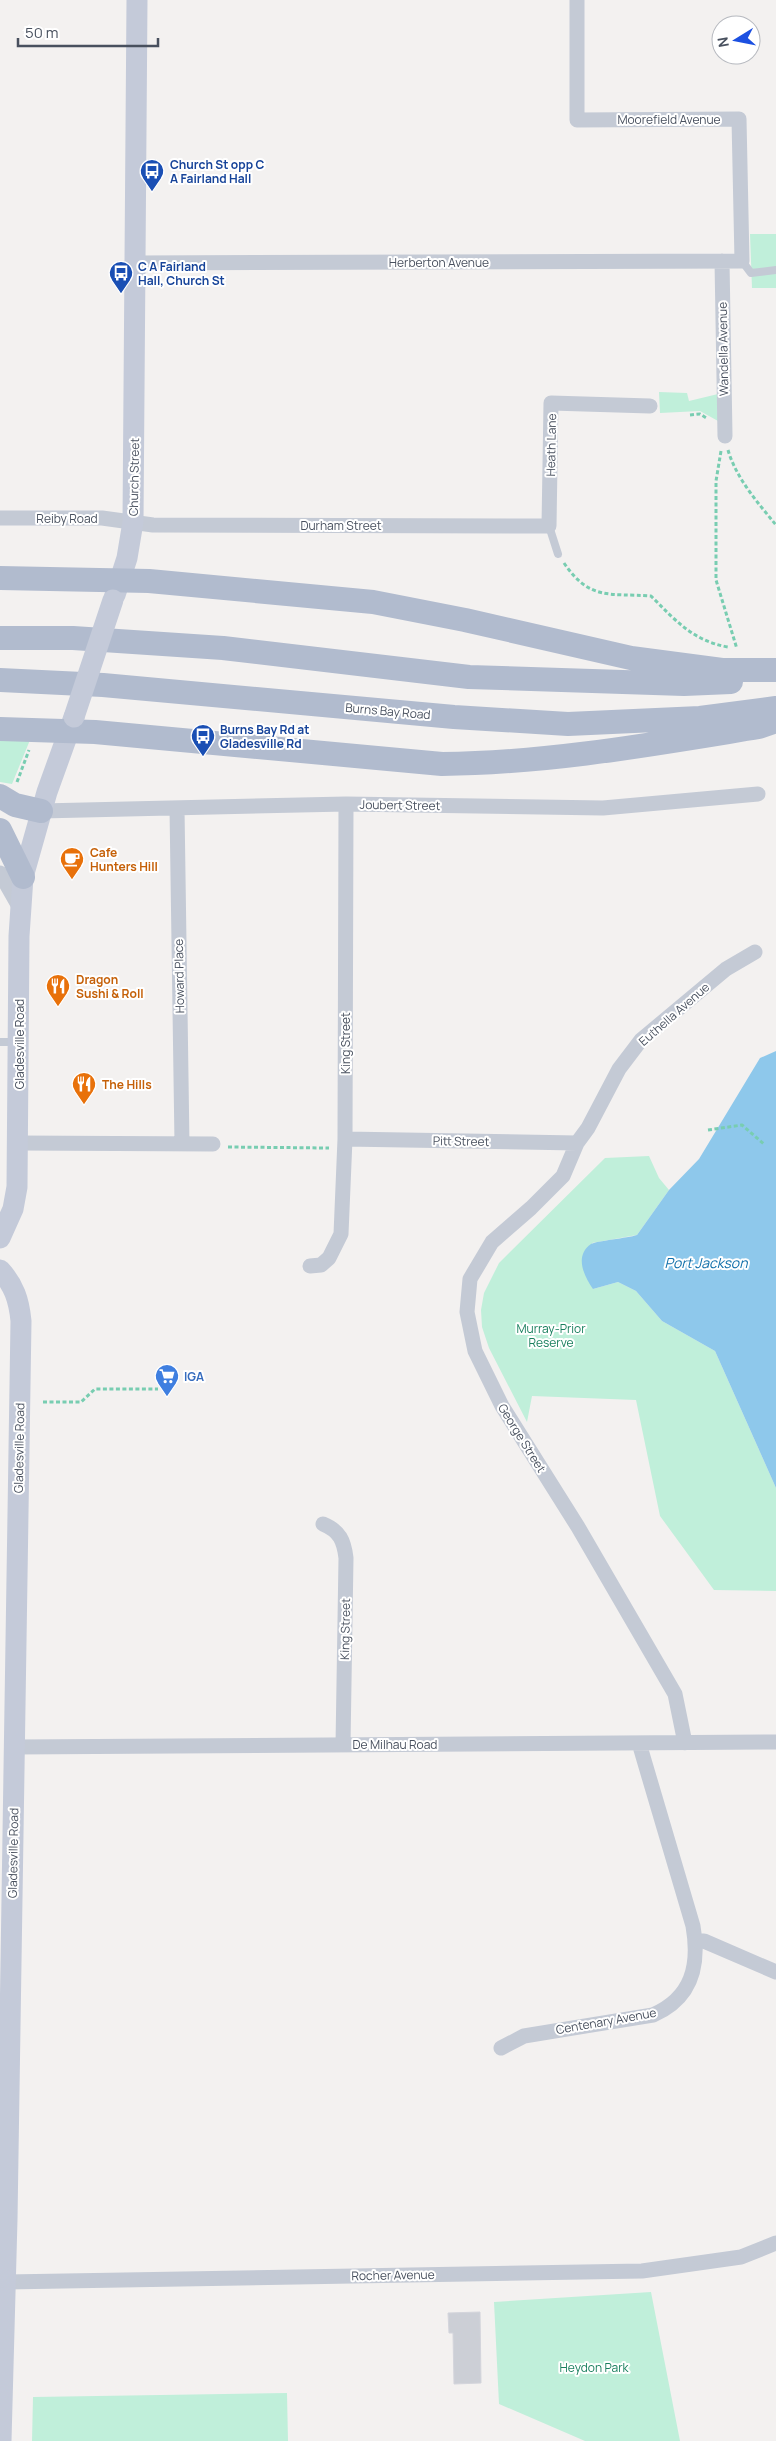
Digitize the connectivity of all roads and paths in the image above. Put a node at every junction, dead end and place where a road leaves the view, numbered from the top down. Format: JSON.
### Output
{"nodes":[{"id":1,"x":137,"y":0,"type":"edge"},
{"id":2,"x":577,"y":0,"type":"edge"},
{"id":3,"x":722,"y":261,"type":"junction"},
{"id":4,"x":742,"y":261,"type":"junction"},
{"id":5,"x":136,"y":263,"type":"junction"},
{"id":6,"x":776,"y":270,"type":"edge"},
{"id":7,"x":650,"y":406,"type":"dead end"},
{"id":8,"x":690,"y":415,"type":"dead end"},
{"id":9,"x":720,"y":430,"type":"junction"},
{"id":10,"x":731,"y":459,"type":"dead end"},
{"id":11,"x":0,"y":518,"type":"edge"},
{"id":12,"x":133,"y":522,"type":"junction"},
{"id":13,"x":776,"y":525,"type":"edge"},
{"id":14,"x":549,"y":526,"type":"junction"},
{"id":15,"x":558,"y":554,"type":"joint"},
{"id":16,"x":0,"y":578,"type":"edge"},
{"id":17,"x":117,"y":590,"type":"junction"},
{"id":18,"x":0,"y":638,"type":"edge"},
{"id":19,"x":736,"y":649,"type":"junction"},
{"id":20,"x":740,"y":652,"type":"dead end"},
{"id":21,"x":776,"y":670,"type":"edge"},
{"id":22,"x":776,"y":678,"type":"edge"},
{"id":23,"x":0,"y":680,"type":"edge"},
{"id":24,"x":776,"y":708,"type":"edge"},
{"id":25,"x":776,"y":721,"type":"edge"},
{"id":26,"x":71,"y":724,"type":"junction"},
{"id":27,"x":0,"y":729,"type":"edge"},
{"id":28,"x":31,"y":745,"type":"dead end"},
{"id":29,"x":7,"y":791,"type":"edge"},
{"id":30,"x":758,"y":794,"type":"dead end"},
{"id":31,"x":346,"y":804,"type":"junction"},
{"id":32,"x":177,"y":808,"type":"junction"},
{"id":33,"x":41,"y":811,"type":"junction"},
{"id":34,"x":0,"y":830,"type":"edge"},
{"id":35,"x":0,"y":873,"type":"edge"},
{"id":36,"x":23,"y":877,"type":"junction"},
{"id":37,"x":21,"y":910,"type":"junction"},
{"id":38,"x":19,"y":936,"type":"joint"},
{"id":39,"x":755,"y":952,"type":"dead end"},
{"id":40,"x":10,"y":1042,"type":"edge"},
{"id":41,"x":708,"y":1130,"type":"dead end"},
{"id":42,"x":345,"y":1138,"type":"junction"},
{"id":43,"x":18,"y":1143,"type":"junction"},
{"id":44,"x":182,"y":1144,"type":"junction"},
{"id":45,"x":213,"y":1144,"type":"joint"},
{"id":46,"x":578,"y":1144,"type":"junction"},
{"id":47,"x":765,"y":1144,"type":"dead end"},
{"id":48,"x":324,"y":1148,"type":"dead end"},
{"id":49,"x":0,"y":1238,"type":"edge"},
{"id":50,"x":310,"y":1266,"type":"dead end"},
{"id":51,"x":0,"y":1270,"type":"edge"},
{"id":52,"x":158,"y":1389,"type":"dead end"},
{"id":53,"x":43,"y":1402,"type":"dead end"},
{"id":54,"x":323,"y":1524,"type":"dead end"},
{"id":55,"x":776,"y":1742,"type":"edge"},
{"id":56,"x":639,"y":1743,"type":"junction"},
{"id":57,"x":685,"y":1743,"type":"junction"},
{"id":58,"x":343,"y":1745,"type":"junction"},
{"id":59,"x":10,"y":1759,"type":"edge"},
{"id":60,"x":700,"y":1941,"type":"junction"},
{"id":61,"x":776,"y":1972,"type":"edge"},
{"id":62,"x":501,"y":2048,"type":"dead end"},
{"id":63,"x":5,"y":2064,"type":"edge"},
{"id":64,"x":776,"y":2243,"type":"edge"},
{"id":65,"x":6,"y":2282,"type":"junction"},
{"id":66,"x":1,"y":2363,"type":"edge"},
{"id":67,"x":1,"y":2441,"type":"edge"}],
"edges":[{"from":1,"to":5,"type":"street","name":"Church Street"},
{"from":2,"to":4,"type":"street","name":"Moorefield Avenue"},
{"from":3,"to":4,"type":"street","name":"Herberton Avenue"},
{"from":3,"to":5,"type":"street","name":"Herberton Avenue"},
{"from":3,"to":9,"type":"street","name":"Wandella Avenue"},
{"from":4,"to":6,"type":"lane"},
{"from":5,"to":12,"type":"street","name":"Church Street"},
{"from":7,"to":14,"type":"street","name":"Heath Lane"},
{"from":8,"to":9,"type":"path"},
{"from":9,"to":19,"type":"path"},
{"from":10,"to":13,"type":"path"},
{"from":11,"to":12,"type":"street","name":"Reiby Road"},
{"from":12,"to":14,"type":"street","name":"Durham Street"},
{"from":12,"to":17,"type":"street","name":"Church Street"},
{"from":14,"to":15,"type":"lane","name":"Heath Lane"},
{"from":15,"to":19,"type":"path"},
{"from":16,"to":17,"type":"main road"},
{"from":17,"to":21,"type":"main road"},
{"from":17,"to":26,"type":"street","name":"Church Street","bridge":true},
{"from":18,"to":22,"type":"main road"},
{"from":19,"to":20,"type":"path"},
{"from":23,"to":24,"type":"main road","name":"Burns Bay Road"},
{"from":25,"to":26,"type":"main road"},
{"from":26,"to":27,"type":"main road"},
{"from":26,"to":33,"type":"street","name":"Church Street"},
{"from":28,"to":29,"type":"path"},
{"from":29,"to":33,"type":"main road"},
{"from":30,"to":31,"type":"street","name":"Joubert Street"},
{"from":31,"to":32,"type":"street","name":"Joubert Street"},
{"from":31,"to":42,"type":"street","name":"King Street"},
{"from":32,"to":33,"type":"street","name":"Joubert Street"},
{"from":32,"to":44,"type":"street","name":"Howard Place"},
{"from":33,"to":36,"type":"street","name":"Church Street"},
{"from":34,"to":36,"type":"main road"},
{"from":35,"to":37,"type":"street"},
{"from":36,"to":37,"type":"street","name":"Church Street"},
{"from":37,"to":38,"type":"street","name":"Church Street"},
{"from":38,"to":40,"type":"street","name":"Gladesville Road"},
{"from":39,"to":46,"type":"street","name":"Euthella Avenue"},
{"from":40,"to":43,"type":"street","name":"Gladesville Road"},
{"from":41,"to":47,"type":"path"},
{"from":42,"to":46,"type":"street","name":"Pitt Street"},
{"from":42,"to":50,"type":"street","name":"King Street"},
{"from":43,"to":44,"type":"street"},
{"from":43,"to":49,"type":"street","name":"Gladesville Road"},
{"from":44,"to":45,"type":"street"},
{"from":45,"to":48,"type":"path"},
{"from":46,"to":57,"type":"street","name":"George Street"},
{"from":51,"to":59,"type":"street","name":"Gladesville Road"},
{"from":52,"to":53,"type":"path"},
{"from":54,"to":58,"type":"street","name":"King Street"},
{"from":55,"to":57,"type":"street","name":"De Milhau Road"},
{"from":56,"to":57,"type":"street","name":"De Milhau Road"},
{"from":56,"to":58,"type":"street","name":"De Milhau Road"},
{"from":56,"to":60,"type":"street","name":"Centenary Avenue"},
{"from":58,"to":59,"type":"street","name":"De Milhau Road"},
{"from":59,"to":63,"type":"street","name":"Gladesville Road"},
{"from":60,"to":61,"type":"street"},
{"from":60,"to":62,"type":"street","name":"Centenary Avenue"},
{"from":63,"to":65,"type":"street","name":"Gladesville Road"},
{"from":64,"to":65,"type":"street","name":"Rocher Avenue"},
{"from":65,"to":66,"type":"street","name":"Gladesville Road"},
{"from":66,"to":67,"type":"street","name":"Gladesville Road"}]}
